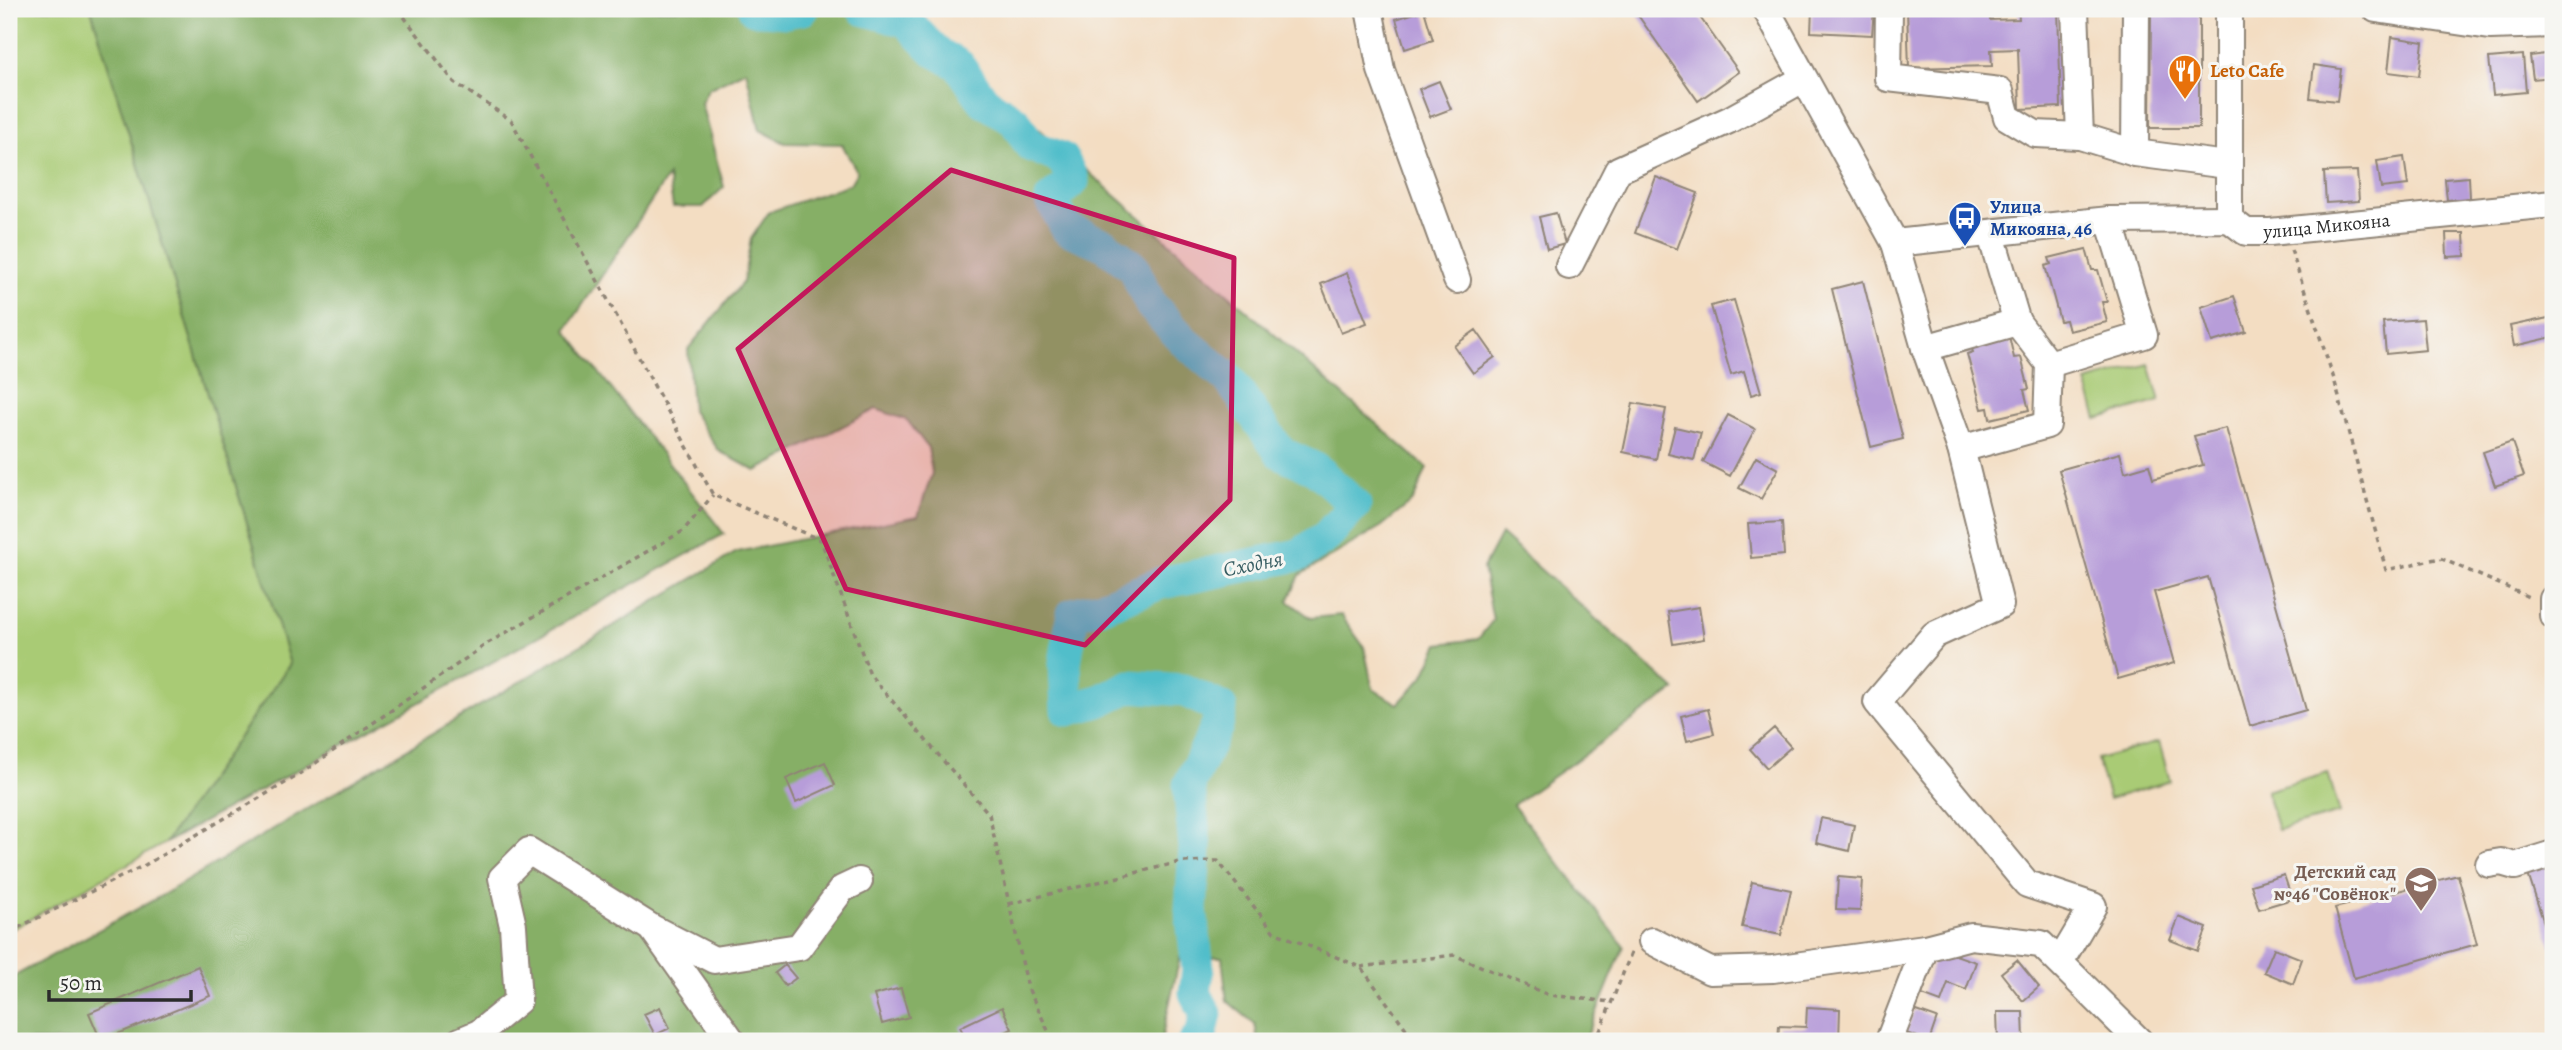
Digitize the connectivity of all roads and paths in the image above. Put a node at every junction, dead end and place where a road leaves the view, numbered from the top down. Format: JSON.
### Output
{"nodes":[{"id":1,"x":398,"y":9,"type":"edge"},
{"id":2,"x":1369,"y":9,"type":"edge"},
{"id":3,"x":1766,"y":9,"type":"edge"},
{"id":4,"x":1889,"y":9,"type":"edge"},
{"id":5,"x":2075,"y":9,"type":"edge"},
{"id":6,"x":2136,"y":9,"type":"edge"},
{"id":7,"x":2229,"y":9,"type":"edge"},
{"id":8,"x":2376,"y":9,"type":"edge"},
{"id":9,"x":2553,"y":24,"type":"edge"},
{"id":10,"x":1803,"y":79,"type":"junction"},
{"id":11,"x":2080,"y":136,"type":"junction"},
{"id":12,"x":2135,"y":153,"type":"junction"},
{"id":13,"x":2227,"y":165,"type":"junction"},
{"id":14,"x":2553,"y":204,"type":"edge"},
{"id":15,"x":2229,"y":219,"type":"junction"},
{"id":16,"x":2109,"y":220,"type":"junction"},
{"id":17,"x":2284,"y":230,"type":"junction"},
{"id":18,"x":1991,"y":235,"type":"junction"},
{"id":19,"x":1895,"y":243,"type":"junction"},
{"id":20,"x":1569,"y":266,"type":"dead end"},
{"id":21,"x":1457,"y":279,"type":"dead end"},
{"id":22,"x":2017,"y":322,"type":"junction"},
{"id":23,"x":1925,"y":348,"type":"junction"},
{"id":24,"x":2049,"y":364,"type":"junction"},
{"id":25,"x":1961,"y":449,"type":"junction"},
{"id":26,"x":713,"y":495,"type":"junction"},
{"id":27,"x":2553,"y":607,"type":"edge"},
{"id":28,"x":2553,"y":854,"type":"edge"},
{"id":29,"x":2489,"y":864,"type":"dead end"},
{"id":30,"x":859,"y":881,"type":"dead end"},
{"id":31,"x":1009,"y":904,"type":"junction"},
{"id":32,"x":652,"y":928,"type":"junction"},
{"id":33,"x":9,"y":932,"type":"edge"},
{"id":34,"x":1652,"y":941,"type":"joint"},
{"id":35,"x":1925,"y":948,"type":"junction"},
{"id":36,"x":2060,"y":962,"type":"junction"},
{"id":37,"x":1361,"y":967,"type":"junction"},
{"id":38,"x":1611,"y":1002,"type":"junction"},
{"id":39,"x":460,"y":1041,"type":"edge"},
{"id":40,"x":732,"y":1041,"type":"edge"},
{"id":41,"x":1053,"y":1041,"type":"edge"},
{"id":42,"x":1415,"y":1041,"type":"edge"},
{"id":43,"x":1596,"y":1041,"type":"edge"},
{"id":44,"x":1889,"y":1041,"type":"edge"},
{"id":45,"x":2139,"y":1041,"type":"edge"}],
"edges":[{"from":1,"to":26,"type":"path"},
{"from":2,"to":21,"type":"street"},
{"from":3,"to":10,"type":"street"},
{"from":4,"to":11,"type":"street"},
{"from":5,"to":11,"type":"street"},
{"from":6,"to":12,"type":"street"},
{"from":7,"to":13,"type":"street"},
{"from":8,"to":9,"type":"street"},
{"from":10,"to":19,"type":"street"},
{"from":10,"to":20,"type":"street"},
{"from":11,"to":12,"type":"street"},
{"from":12,"to":13,"type":"street"},
{"from":13,"to":15,"type":"street"},
{"from":14,"to":17,"type":"street","name":"улица Микояна"},
{"from":15,"to":16,"type":"street","name":"улица Микояна"},
{"from":15,"to":17,"type":"street","name":"улица Микояна"},
{"from":16,"to":18,"type":"street","name":"улица Микояна"},
{"from":16,"to":24,"type":"street"},
{"from":17,"to":27,"type":"path"},
{"from":18,"to":19,"type":"street","name":"улица Микояна"},
{"from":18,"to":22,"type":"street"},
{"from":19,"to":23,"type":"street"},
{"from":22,"to":23,"type":"street"},
{"from":22,"to":24,"type":"street"},
{"from":23,"to":25,"type":"street"},
{"from":24,"to":25,"type":"street"},
{"from":25,"to":36,"type":"street"},
{"from":26,"to":31,"type":"path"},
{"from":26,"to":33,"type":"path"},
{"from":28,"to":29,"type":"street"},
{"from":30,"to":32,"type":"street"},
{"from":31,"to":37,"type":"path"},
{"from":31,"to":41,"type":"path"},
{"from":32,"to":39,"type":"street"},
{"from":32,"to":40,"type":"street"},
{"from":34,"to":35,"type":"street"},
{"from":34,"to":38,"type":"path"},
{"from":35,"to":36,"type":"street"},
{"from":35,"to":44,"type":"street"},
{"from":36,"to":45,"type":"street"},
{"from":37,"to":38,"type":"path"},
{"from":37,"to":42,"type":"path"},
{"from":38,"to":43,"type":"path"}]}
